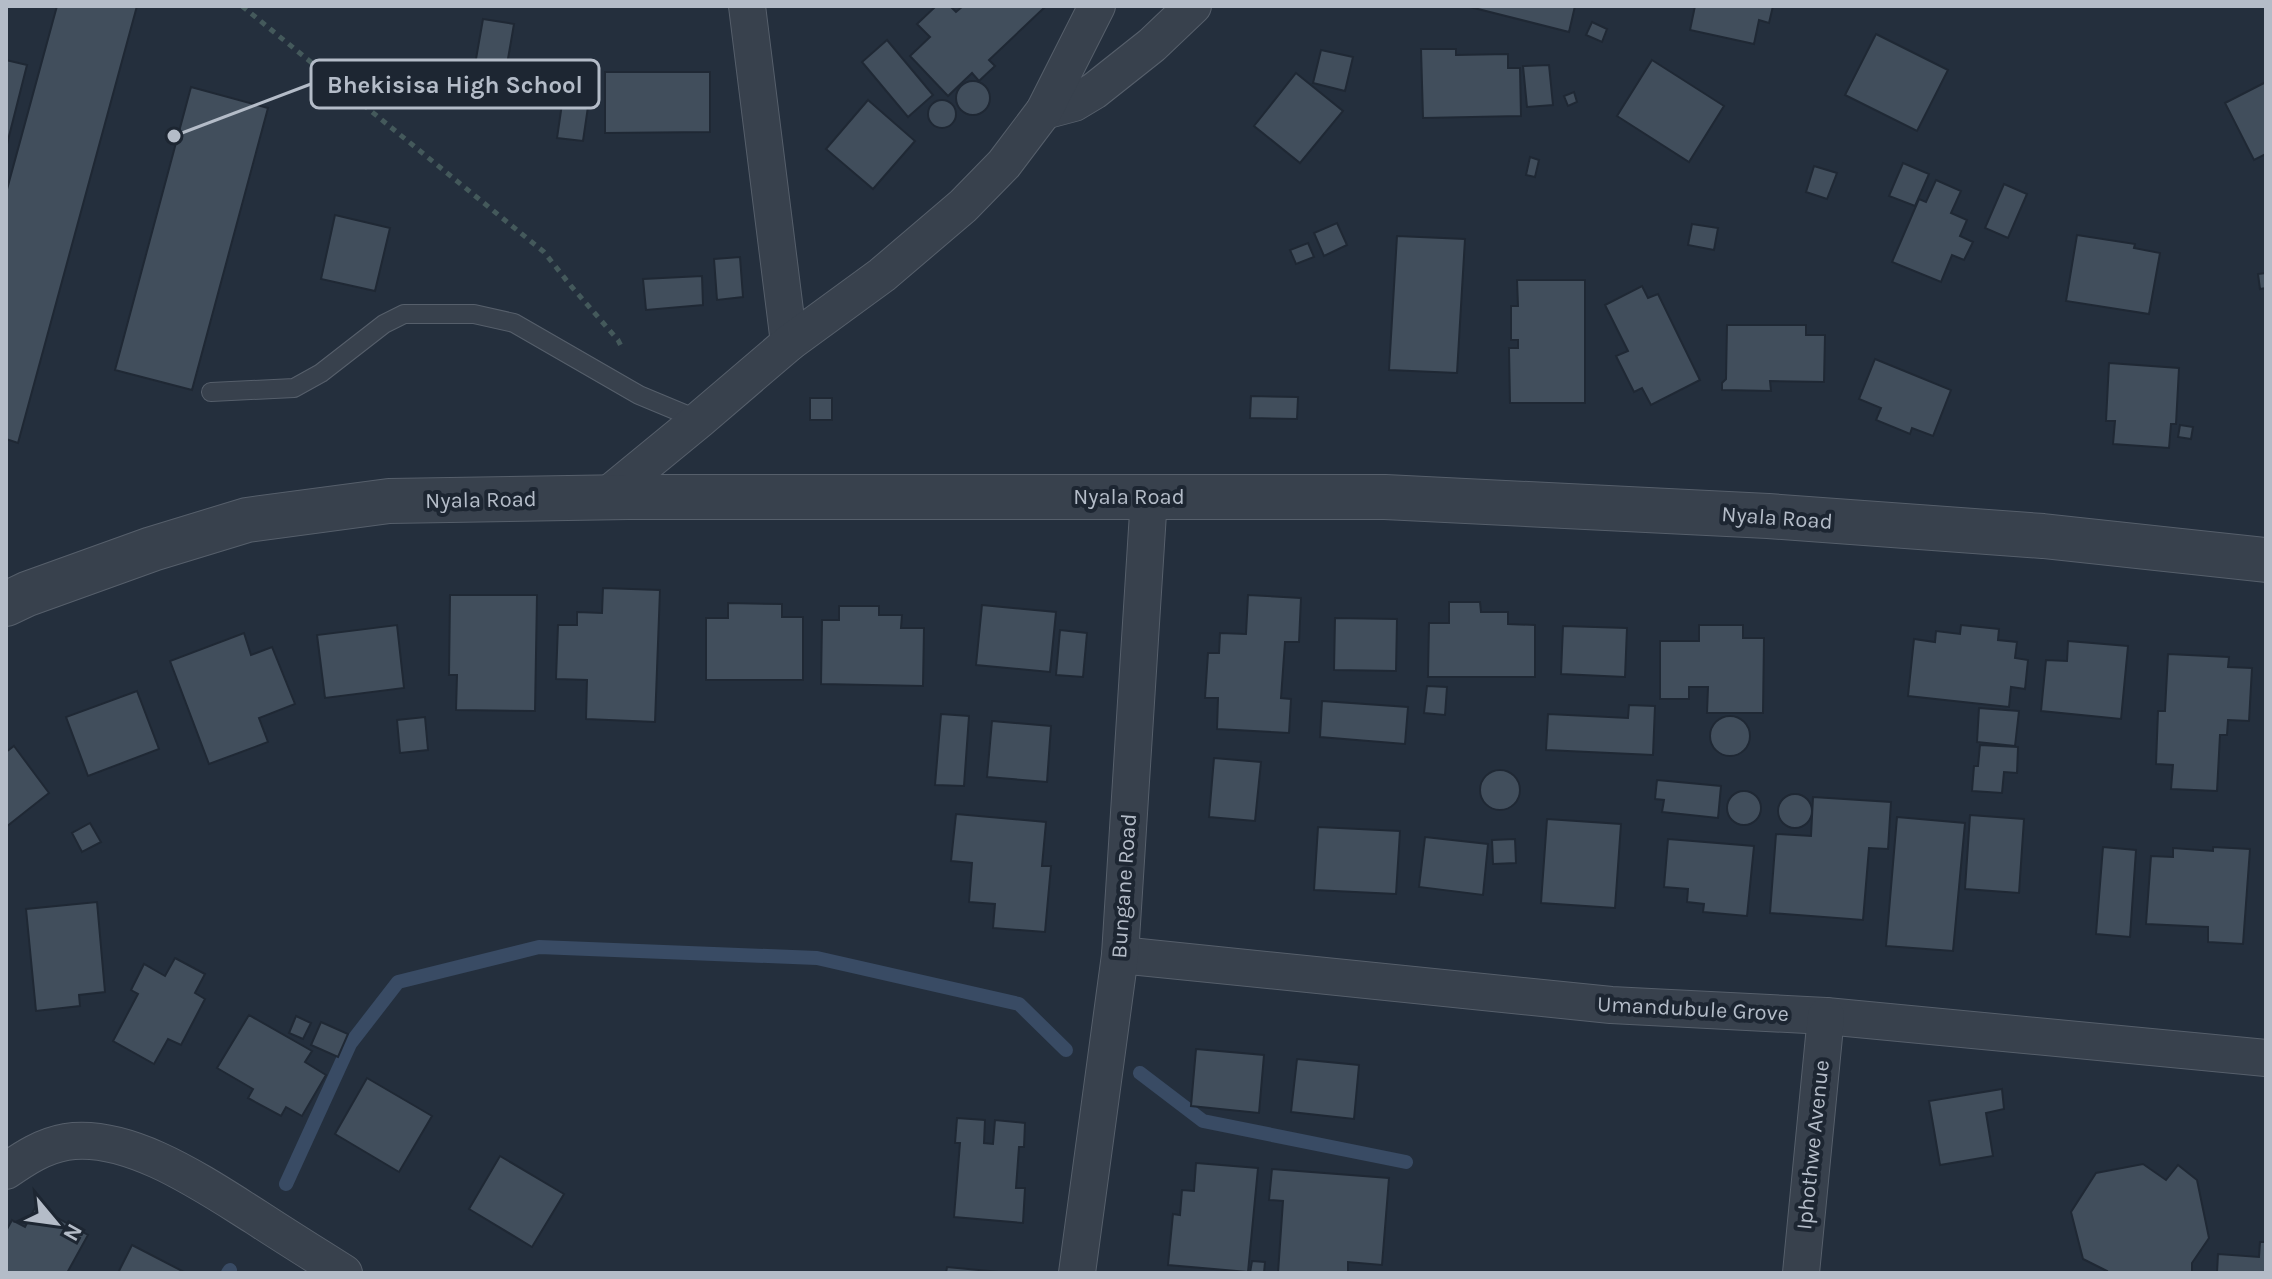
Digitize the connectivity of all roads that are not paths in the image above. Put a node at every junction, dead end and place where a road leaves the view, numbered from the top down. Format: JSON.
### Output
{"nodes":[{"id":1,"x":747,"y":6,"type":"edge"},
{"id":2,"x":1097,"y":6,"type":"edge"},
{"id":3,"x":1193,"y":6,"type":"edge"},
{"id":4,"x":1044,"y":111,"type":"junction"},
{"id":5,"x":789,"y":343,"type":"junction"},
{"id":6,"x":211,"y":392,"type":"dead end"},
{"id":7,"x":699,"y":420,"type":"junction"},
{"id":8,"x":1149,"y":497,"type":"junction"},
{"id":9,"x":604,"y":498,"type":"junction"},
{"id":10,"x":2266,"y":560,"type":"edge"},
{"id":11,"x":6,"y":604,"type":"edge"},
{"id":12,"x":1120,"y":955,"type":"junction"},
{"id":13,"x":1826,"y":1016,"type":"junction"},
{"id":14,"x":2266,"y":1058,"type":"edge"},
{"id":15,"x":6,"y":1171,"type":"edge"},
{"id":16,"x":344,"y":1273,"type":"edge"},
{"id":17,"x":1077,"y":1273,"type":"edge"},
{"id":18,"x":1801,"y":1273,"type":"edge"}],
"edges":[{"from":1,"to":5,"type":"street"},
{"from":2,"to":4,"type":"street"},
{"from":3,"to":4,"type":"street"},
{"from":4,"to":5,"type":"street"},
{"from":5,"to":7,"type":"street"},
{"from":6,"to":7,"type":"lane"},
{"from":7,"to":9,"type":"street"},
{"from":8,"to":9,"type":"street","name":"Nyala Road"},
{"from":8,"to":10,"type":"street","name":"Nyala Road"},
{"from":8,"to":12,"type":"street","name":"Bungane Road"},
{"from":9,"to":11,"type":"street","name":"Nyala Road"},
{"from":12,"to":13,"type":"street","name":"Umandubule Grove"},
{"from":12,"to":17,"type":"street","name":"Bungane Road"},
{"from":13,"to":14,"type":"street","name":"Umandubule Grove"},
{"from":13,"to":18,"type":"street","name":"Iphothwe Avenue"},
{"from":15,"to":16,"type":"street"}]}
